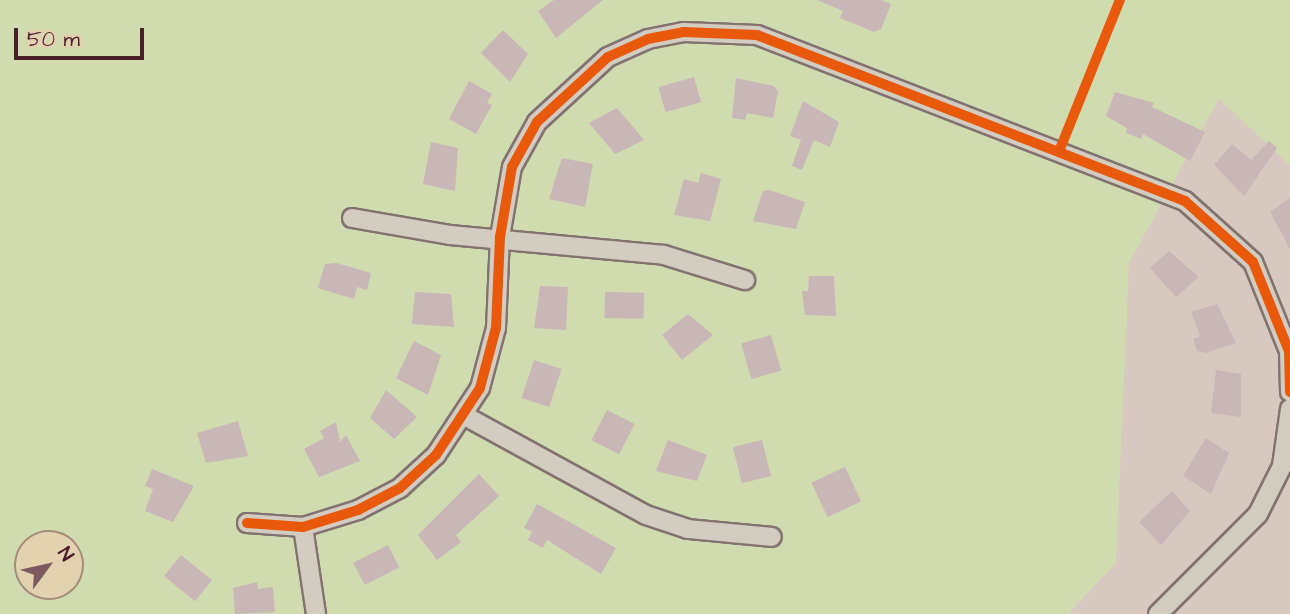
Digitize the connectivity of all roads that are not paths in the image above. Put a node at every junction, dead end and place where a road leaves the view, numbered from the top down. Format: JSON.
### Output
{"nodes":[{"id":1,"x":352,"y":218,"type":"dead end"},
{"id":2,"x":500,"y":237,"type":"junction"},
{"id":3,"x":745,"y":280,"type":"dead end"},
{"id":4,"x":1290,"y":392,"type":"edge"},
{"id":5,"x":1290,"y":409,"type":"edge"},
{"id":6,"x":465,"y":416,"type":"junction"},
{"id":7,"x":247,"y":523,"type":"dead end"},
{"id":8,"x":303,"y":527,"type":"junction"},
{"id":9,"x":772,"y":537,"type":"dead end"},
{"id":10,"x":316,"y":614,"type":"edge"},
{"id":11,"x":1158,"y":614,"type":"edge"}],
"edges":[{"from":1,"to":2,"type":"street"},
{"from":2,"to":3,"type":"street"},
{"from":2,"to":4,"type":"street"},
{"from":2,"to":6,"type":"street"},
{"from":5,"to":11,"type":"street"},
{"from":6,"to":8,"type":"street"},
{"from":6,"to":9,"type":"street"},
{"from":7,"to":8,"type":"street"},
{"from":8,"to":10,"type":"street"}]}
